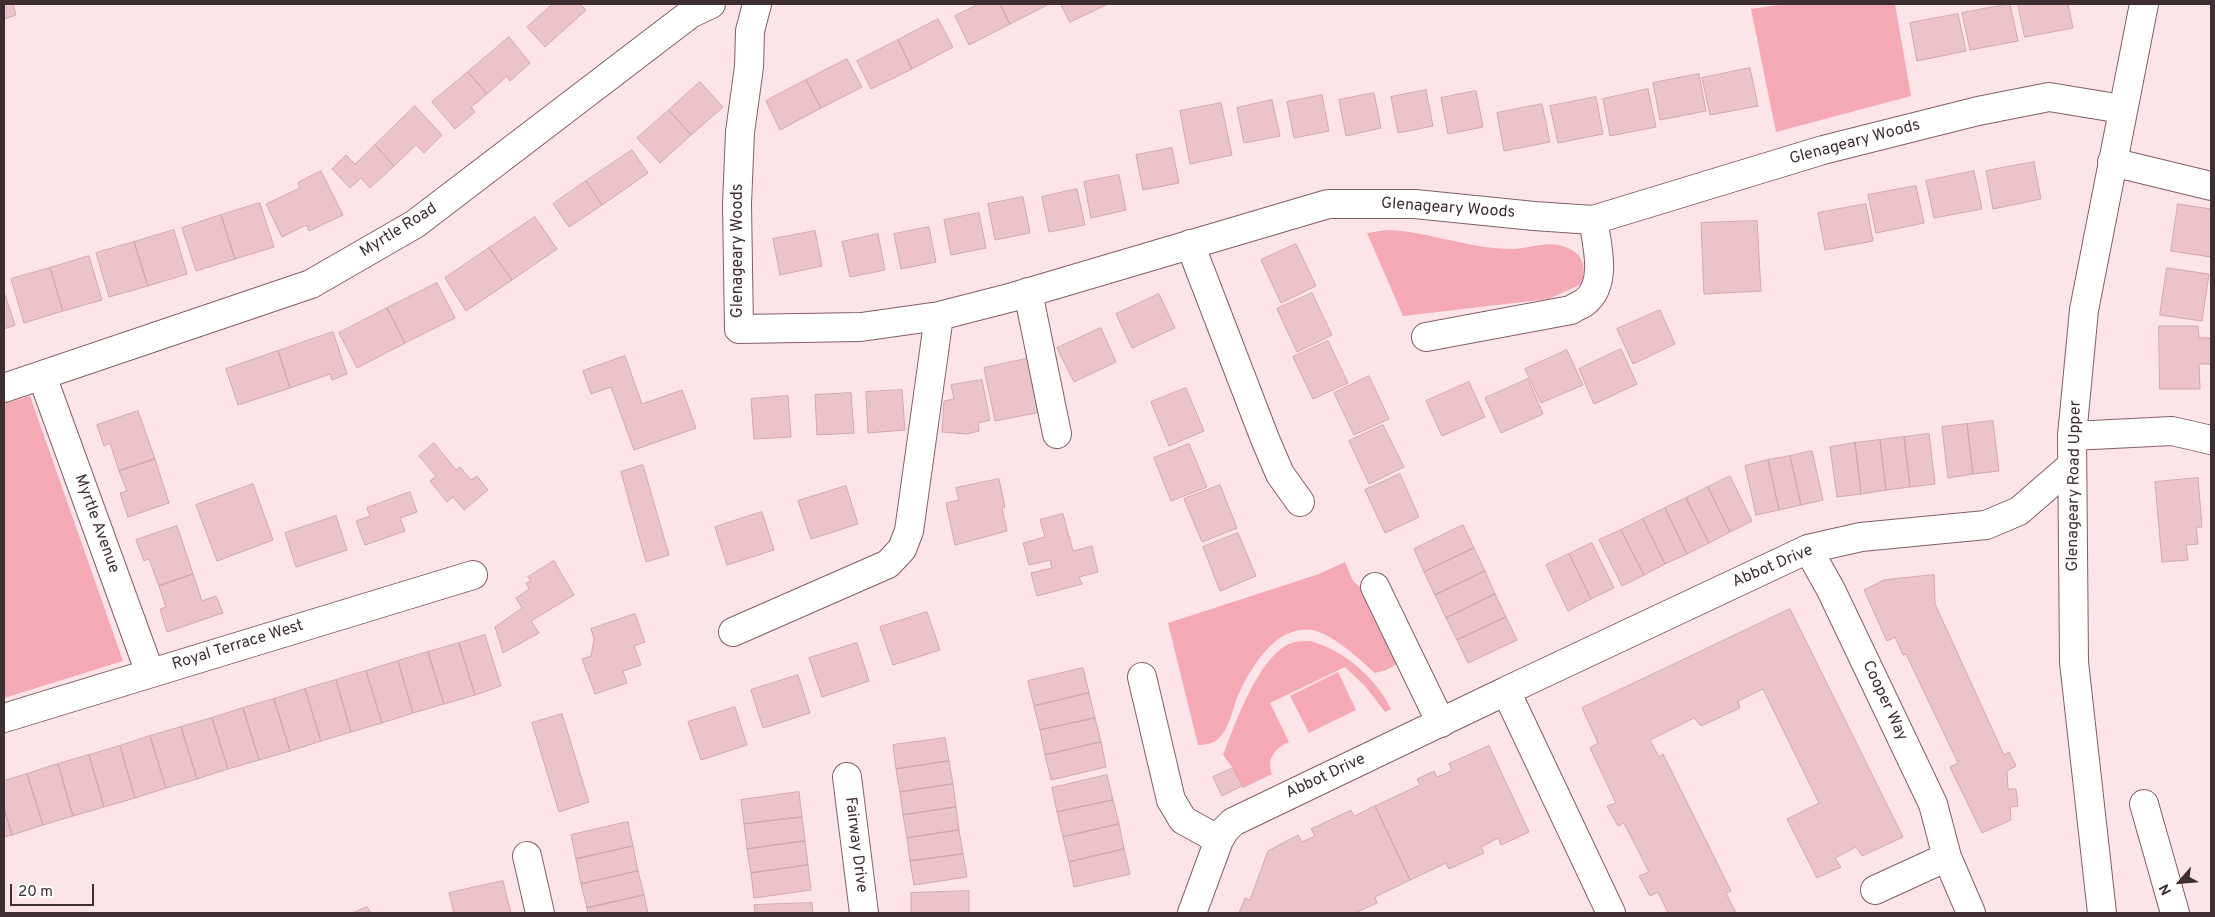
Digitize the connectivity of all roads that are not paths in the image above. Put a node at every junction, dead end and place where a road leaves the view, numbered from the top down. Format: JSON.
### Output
{"nodes":[{"id":1,"x":711,"y":4,"type":"edge"},
{"id":2,"x":758,"y":4,"type":"edge"},
{"id":3,"x":2144,"y":4,"type":"edge"},
{"id":4,"x":2122,"y":109,"type":"junction"},
{"id":5,"x":2112,"y":162,"type":"junction"},
{"id":6,"x":2211,"y":186,"type":"edge"},
{"id":7,"x":1593,"y":220,"type":"junction"},
{"id":8,"x":1190,"y":244,"type":"junction"},
{"id":9,"x":1028,"y":292,"type":"junction"},
{"id":10,"x":939,"y":316,"type":"junction"},
{"id":11,"x":1426,"y":337,"type":"dead end"},
{"id":12,"x":42,"y":376,"type":"junction"},
{"id":13,"x":4,"y":388,"type":"edge"},
{"id":14,"x":1057,"y":434,"type":"dead end"},
{"id":15,"x":2072,"y":436,"type":"junction"},
{"id":16,"x":2211,"y":440,"type":"edge"},
{"id":17,"x":2072,"y":465,"type":"junction"},
{"id":18,"x":1300,"y":502,"type":"dead end"},
{"id":19,"x":1808,"y":549,"type":"junction"},
{"id":20,"x":473,"y":574,"type":"dead end"},
{"id":21,"x":1375,"y":587,"type":"dead end"},
{"id":22,"x":732,"y":632,"type":"dead end"},
{"id":23,"x":150,"y":673,"type":"junction"},
{"id":24,"x":1142,"y":677,"type":"dead end"},
{"id":25,"x":1506,"y":691,"type":"junction"},
{"id":26,"x":4,"y":718,"type":"edge"},
{"id":27,"x":1441,"y":723,"type":"junction"},
{"id":28,"x":847,"y":777,"type":"dead end"},
{"id":29,"x":2144,"y":804,"type":"dead end"},
{"id":30,"x":1219,"y":840,"type":"junction"},
{"id":31,"x":527,"y":856,"type":"dead end"},
{"id":32,"x":1947,"y":857,"type":"junction"},
{"id":33,"x":1875,"y":890,"type":"dead end"},
{"id":34,"x":540,"y":913,"type":"edge"},
{"id":35,"x":864,"y":913,"type":"edge"},
{"id":36,"x":1192,"y":913,"type":"edge"},
{"id":37,"x":1611,"y":913,"type":"edge"},
{"id":38,"x":1971,"y":913,"type":"edge"},
{"id":39,"x":2102,"y":913,"type":"edge"},
{"id":40,"x":2175,"y":913,"type":"edge"}],
"edges":[{"from":1,"to":12,"type":"street","name":"Myrtle Road"},
{"from":2,"to":10,"type":"street","name":"Glenageary Woods"},
{"from":3,"to":4,"type":"street","name":"Glenageary Road Upper"},
{"from":4,"to":5,"type":"street","name":"Glenageary Road Upper"},
{"from":4,"to":7,"type":"street","name":"Glenageary Woods"},
{"from":5,"to":6,"type":"street"},
{"from":5,"to":15,"type":"street","name":"Glenageary Road Upper"},
{"from":7,"to":8,"type":"street","name":"Glenageary Woods"},
{"from":7,"to":11,"type":"street"},
{"from":8,"to":9,"type":"street","name":"Glenageary Woods"},
{"from":8,"to":18,"type":"street"},
{"from":9,"to":10,"type":"street","name":"Glenageary Woods"},
{"from":9,"to":14,"type":"street"},
{"from":10,"to":22,"type":"street"},
{"from":12,"to":13,"type":"street","name":"Myrtle Road"},
{"from":12,"to":23,"type":"street","name":"Myrtle Avenue"},
{"from":15,"to":16,"type":"street"},
{"from":15,"to":17,"type":"street","name":"Glenageary Road Upper"},
{"from":17,"to":19,"type":"street","name":"Abbot Drive"},
{"from":17,"to":39,"type":"street","name":"Glenageary Road Upper"},
{"from":19,"to":25,"type":"street","name":"Abbot Drive"},
{"from":19,"to":32,"type":"street","name":"Cooper Way"},
{"from":20,"to":23,"type":"street","name":"Royal Terrace West"},
{"from":21,"to":27,"type":"street"},
{"from":23,"to":26,"type":"street","name":"Royal Terrace West"},
{"from":24,"to":30,"type":"street"},
{"from":25,"to":27,"type":"street","name":"Abbot Drive"},
{"from":25,"to":37,"type":"street"},
{"from":27,"to":30,"type":"street","name":"Abbot Drive"},
{"from":28,"to":35,"type":"street","name":"Fairway Drive"},
{"from":29,"to":40,"type":"street"},
{"from":30,"to":36,"type":"street","name":"Abbot Drive"},
{"from":31,"to":34,"type":"street"},
{"from":32,"to":33,"type":"street"},
{"from":32,"to":38,"type":"street","name":"Cooper Way"}]}
